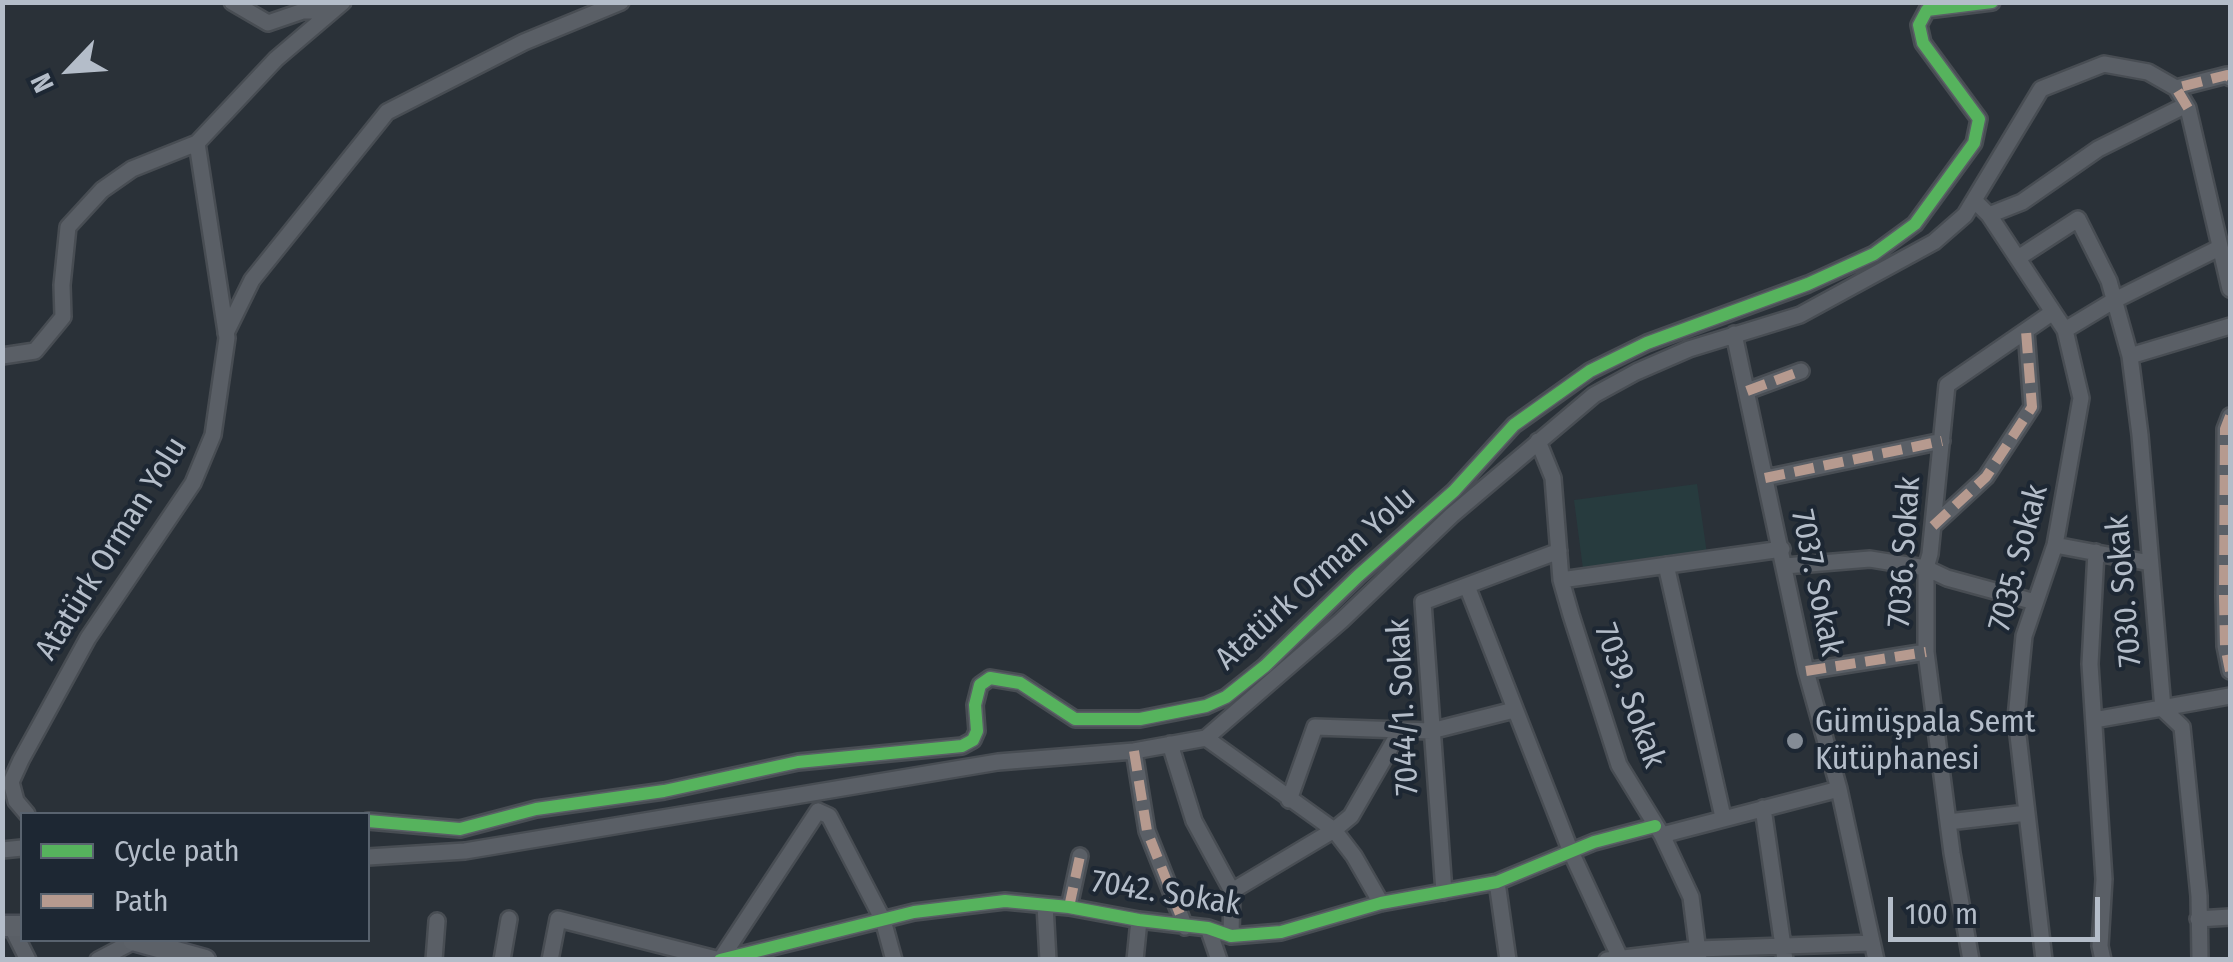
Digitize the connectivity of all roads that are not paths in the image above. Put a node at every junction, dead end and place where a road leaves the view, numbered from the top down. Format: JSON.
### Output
{"nodes":[{"id":1,"x":232,"y":2,"type":"edge"},
{"id":2,"x":621,"y":2,"type":"edge"},
{"id":3,"x":1992,"y":2,"type":"edge"},
{"id":4,"x":338,"y":7,"type":"edge"},
{"id":5,"x":2230,"y":78,"type":"edge"},
{"id":6,"x":2176,"y":88,"type":"junction"},
{"id":7,"x":2187,"y":106,"type":"junction"},
{"id":8,"x":197,"y":143,"type":"junction"},
{"id":9,"x":1974,"y":200,"type":"junction"},
{"id":10,"x":1989,"y":215,"type":"junction"},
{"id":11,"x":2219,"y":248,"type":"junction"},
{"id":12,"x":2018,"y":258,"type":"junction"},
{"id":13,"x":2230,"y":289,"type":"edge"},
{"id":14,"x":2113,"y":300,"type":"junction"},
{"id":15,"x":2054,"y":312,"type":"junction"},
{"id":16,"x":2230,"y":326,"type":"edge"},
{"id":17,"x":2065,"y":330,"type":"junction"},
{"id":18,"x":2026,"y":331,"type":"junction"},
{"id":19,"x":226,"y":332,"type":"junction"},
{"id":20,"x":1734,"y":334,"type":"junction"},
{"id":21,"x":2,"y":356,"type":"edge"},
{"id":22,"x":2130,"y":356,"type":"junction"},
{"id":23,"x":1801,"y":370,"type":"dead end"},
{"id":24,"x":1747,"y":391,"type":"junction"},
{"id":25,"x":2230,"y":416,"type":"edge"},
{"id":26,"x":1942,"y":441,"type":"junction"},
{"id":27,"x":1538,"y":442,"type":"junction"},
{"id":28,"x":1764,"y":478,"type":"junction"},
{"id":29,"x":1933,"y":526,"type":"junction"},
{"id":30,"x":2055,"y":546,"type":"junction"},
{"id":31,"x":1559,"y":551,"type":"junction"},
{"id":32,"x":2096,"y":552,"type":"junction"},
{"id":33,"x":1784,"y":557,"type":"junction"},
{"id":34,"x":2150,"y":563,"type":"junction"},
{"id":35,"x":1666,"y":565,"type":"junction"},
{"id":36,"x":1926,"y":568,"type":"junction"},
{"id":37,"x":1561,"y":580,"type":"junction"},
{"id":38,"x":1467,"y":586,"type":"junction"},
{"id":39,"x":2035,"y":602,"type":"junction"},
{"id":40,"x":1926,"y":652,"type":"junction"},
{"id":41,"x":1806,"y":671,"type":"junction"},
{"id":42,"x":2230,"y":671,"type":"edge"},
{"id":43,"x":2230,"y":696,"type":"edge"},
{"id":44,"x":2163,"y":709,"type":"junction"},
{"id":45,"x":1514,"y":710,"type":"junction"},
{"id":46,"x":2094,"y":720,"type":"junction"},
{"id":47,"x":1431,"y":731,"type":"junction"},
{"id":48,"x":1400,"y":732,"type":"junction"},
{"id":49,"x":1206,"y":738,"type":"junction"},
{"id":50,"x":1170,"y":744,"type":"junction"},
{"id":51,"x":1134,"y":751,"type":"junction"},
{"id":52,"x":1839,"y":789,"type":"junction"},
{"id":53,"x":1289,"y":800,"type":"junction"},
{"id":54,"x":816,"y":803,"type":"junction"},
{"id":55,"x":1763,"y":808,"type":"junction"},
{"id":56,"x":25,"y":812,"type":"edge"},
{"id":57,"x":2028,"y":813,"type":"junction"},
{"id":58,"x":1723,"y":817,"type":"junction"},
{"id":59,"x":370,"y":821,"type":"edge"},
{"id":60,"x":1948,"y":822,"type":"junction"},
{"id":61,"x":1334,"y":830,"type":"junction"},
{"id":62,"x":1659,"y":831,"type":"junction"},
{"id":63,"x":1572,"y":852,"type":"junction"},
{"id":64,"x":1080,"y":856,"type":"dead end"},
{"id":65,"x":370,"y":858,"type":"edge"},
{"id":66,"x":1496,"y":882,"type":"junction"},
{"id":67,"x":1232,"y":891,"type":"junction"},
{"id":68,"x":1444,"y":892,"type":"junction"},
{"id":69,"x":1381,"y":904,"type":"junction"},
{"id":70,"x":1045,"y":906,"type":"junction"},
{"id":71,"x":1069,"y":907,"type":"junction"},
{"id":72,"x":2230,"y":917,"type":"edge"},
{"id":73,"x":509,"y":918,"type":"dead end"},
{"id":74,"x":2198,"y":919,"type":"junction"},
{"id":75,"x":884,"y":920,"type":"junction"},
{"id":76,"x":1138,"y":920,"type":"junction"},
{"id":77,"x":438,"y":921,"type":"dead end"},
{"id":78,"x":12,"y":926,"type":"edge"},
{"id":79,"x":1185,"y":927,"type":"junction"},
{"id":80,"x":1208,"y":928,"type":"junction"},
{"id":81,"x":1231,"y":936,"type":"junction"},
{"id":82,"x":131,"y":942,"type":"edge"},
{"id":83,"x":142,"y":942,"type":"edge"},
{"id":84,"x":1874,"y":951,"type":"edge"},
{"id":85,"x":1784,"y":953,"type":"edge"},
{"id":86,"x":1699,"y":954,"type":"edge"},
{"id":87,"x":1616,"y":959,"type":"edge"},
{"id":88,"x":28,"y":960,"type":"edge"},
{"id":89,"x":98,"y":960,"type":"edge"},
{"id":90,"x":205,"y":960,"type":"edge"},
{"id":91,"x":434,"y":960,"type":"edge"},
{"id":92,"x":502,"y":960,"type":"edge"},
{"id":93,"x":550,"y":960,"type":"edge"},
{"id":94,"x":720,"y":960,"type":"edge"},
{"id":95,"x":894,"y":960,"type":"edge"},
{"id":96,"x":1048,"y":960,"type":"edge"},
{"id":97,"x":1136,"y":960,"type":"edge"},
{"id":98,"x":1219,"y":960,"type":"edge"},
{"id":99,"x":1508,"y":960,"type":"edge"},
{"id":100,"x":1971,"y":960,"type":"edge"},
{"id":101,"x":2044,"y":960,"type":"edge"},
{"id":102,"x":2103,"y":960,"type":"edge"},
{"id":103,"x":2200,"y":960,"type":"edge"}],
"edges":[{"from":1,"to":4,"type":"street"},
{"from":2,"to":19,"type":"street"},
{"from":3,"to":59,"type":"street","name":"Atatürk Orman Yolu"},
{"from":4,"to":8,"type":"street"},
{"from":5,"to":6,"type":"street"},
{"from":6,"to":7,"type":"street"},
{"from":6,"to":9,"type":"street"},
{"from":7,"to":10,"type":"street"},
{"from":7,"to":11,"type":"street"},
{"from":8,"to":19,"type":"street","name":"Atatürk Orman Yolu"},
{"from":8,"to":21,"type":"street"},
{"from":9,"to":10,"type":"street","name":"7035. Sokak"},
{"from":9,"to":20,"type":"street"},
{"from":10,"to":12,"type":"street","name":"7035. Sokak"},
{"from":11,"to":13,"type":"street"},
{"from":11,"to":14,"type":"street"},
{"from":12,"to":14,"type":"street","name":"7030. Sokak"},
{"from":12,"to":15,"type":"street","name":"7035. Sokak"},
{"from":14,"to":17,"type":"street"},
{"from":14,"to":22,"type":"street","name":"7030. Sokak"},
{"from":15,"to":17,"type":"street","name":"7035. Sokak"},
{"from":15,"to":18,"type":"street"},
{"from":16,"to":22,"type":"street"},
{"from":17,"to":30,"type":"street","name":"7035. Sokak"},
{"from":18,"to":26,"type":"street","name":"7036. Sokak"},
{"from":18,"to":29,"type":"street"},
{"from":19,"to":56,"type":"street","name":"Atatürk Orman Yolu"},
{"from":20,"to":24,"type":"street","name":"7037. Sokak"},
{"from":20,"to":27,"type":"street"},
{"from":22,"to":34,"type":"street","name":"7030. Sokak"},
{"from":23,"to":24,"type":"street"},
{"from":24,"to":28,"type":"street","name":"7037. Sokak"},
{"from":25,"to":42,"type":"street"},
{"from":26,"to":28,"type":"street"},
{"from":26,"to":29,"type":"street","name":"7036. Sokak"},
{"from":27,"to":31,"type":"street","name":"7039. Sokak"},
{"from":27,"to":49,"type":"street"},
{"from":28,"to":33,"type":"street","name":"7037. Sokak"},
{"from":29,"to":36,"type":"street","name":"7036. Sokak"},
{"from":30,"to":32,"type":"street"},
{"from":30,"to":39,"type":"street","name":"7035. Sokak"},
{"from":31,"to":37,"type":"street","name":"7039. Sokak"},
{"from":31,"to":38,"type":"street","name":"7044/1. Sokak"},
{"from":32,"to":34,"type":"street"},
{"from":32,"to":46,"type":"street"},
{"from":33,"to":35,"type":"street"},
{"from":33,"to":36,"type":"street"},
{"from":33,"to":41,"type":"street","name":"7037. Sokak"},
{"from":34,"to":44,"type":"street","name":"7030. Sokak"},
{"from":35,"to":37,"type":"street"},
{"from":35,"to":58,"type":"street"},
{"from":36,"to":39,"type":"street"},
{"from":36,"to":40,"type":"street","name":"7036. Sokak"},
{"from":37,"to":62,"type":"street","name":"7039. Sokak"},
{"from":38,"to":45,"type":"street"},
{"from":38,"to":47,"type":"street","name":"7044/1. Sokak"},
{"from":39,"to":57,"type":"street","name":"7035. Sokak"},
{"from":40,"to":41,"type":"street"},
{"from":40,"to":60,"type":"street","name":"7036. Sokak"},
{"from":41,"to":52,"type":"street","name":"7037. Sokak"},
{"from":43,"to":44,"type":"street"},
{"from":44,"to":46,"type":"street"},
{"from":44,"to":74,"type":"street","name":"7030. Sokak"},
{"from":45,"to":47,"type":"street"},
{"from":45,"to":63,"type":"street"},
{"from":46,"to":102,"type":"street"},
{"from":47,"to":48,"type":"street"},
{"from":47,"to":68,"type":"street","name":"7044/1. Sokak"},
{"from":48,"to":53,"type":"street"},
{"from":48,"to":61,"type":"street"},
{"from":49,"to":50,"type":"street"},
{"from":49,"to":53,"type":"street"},
{"from":50,"to":51,"type":"street"},
{"from":50,"to":67,"type":"street"},
{"from":51,"to":54,"type":"street"},
{"from":51,"to":79,"type":"street","name":"7042. Sokak"},
{"from":52,"to":55,"type":"street","name":"7042. Sokak"},
{"from":52,"to":84,"type":"street","name":"7037. Sokak"},
{"from":53,"to":61,"type":"street"},
{"from":54,"to":65,"type":"street"},
{"from":54,"to":75,"type":"street"},
{"from":54,"to":94,"type":"street"},
{"from":55,"to":58,"type":"street","name":"7042. Sokak"},
{"from":55,"to":85,"type":"street"},
{"from":57,"to":60,"type":"street"},
{"from":57,"to":101,"type":"street","name":"7035. Sokak"},
{"from":58,"to":62,"type":"street","name":"7042. Sokak"},
{"from":60,"to":100,"type":"street","name":"7036. Sokak"},
{"from":61,"to":67,"type":"street"},
{"from":61,"to":69,"type":"street"},
{"from":62,"to":63,"type":"street","name":"7042. Sokak"},
{"from":62,"to":86,"type":"street","name":"7039. Sokak"},
{"from":63,"to":66,"type":"street","name":"7042. Sokak"},
{"from":63,"to":87,"type":"street"},
{"from":64,"to":71,"type":"street"},
{"from":66,"to":68,"type":"street","name":"7042. Sokak"},
{"from":66,"to":99,"type":"street"},
{"from":67,"to":81,"type":"street"},
{"from":68,"to":69,"type":"street","name":"7042. Sokak"},
{"from":69,"to":81,"type":"street","name":"7042. Sokak"},
{"from":70,"to":71,"type":"street","name":"7042. Sokak"},
{"from":70,"to":75,"type":"street","name":"7042. Sokak"},
{"from":70,"to":96,"type":"street"},
{"from":71,"to":76,"type":"street","name":"7042. Sokak"},
{"from":72,"to":74,"type":"street"},
{"from":73,"to":92,"type":"street"},
{"from":74,"to":103,"type":"street","name":"7030. Sokak"},
{"from":75,"to":94,"type":"street","name":"7042. Sokak"},
{"from":75,"to":95,"type":"street"},
{"from":76,"to":79,"type":"street","name":"7042. Sokak"},
{"from":76,"to":97,"type":"street"},
{"from":77,"to":91,"type":"street"},
{"from":78,"to":88,"type":"street"},
{"from":79,"to":80,"type":"street","name":"7042. Sokak"},
{"from":80,"to":81,"type":"street","name":"7042. Sokak"},
{"from":80,"to":98,"type":"street"},
{"from":82,"to":89,"type":"street"},
{"from":83,"to":90,"type":"main road"},
{"from":84,"to":85,"type":"street"},
{"from":85,"to":86,"type":"street"},
{"from":86,"to":87,"type":"street"},
{"from":93,"to":94,"type":"street","name":"7042. Sokak"}]}
